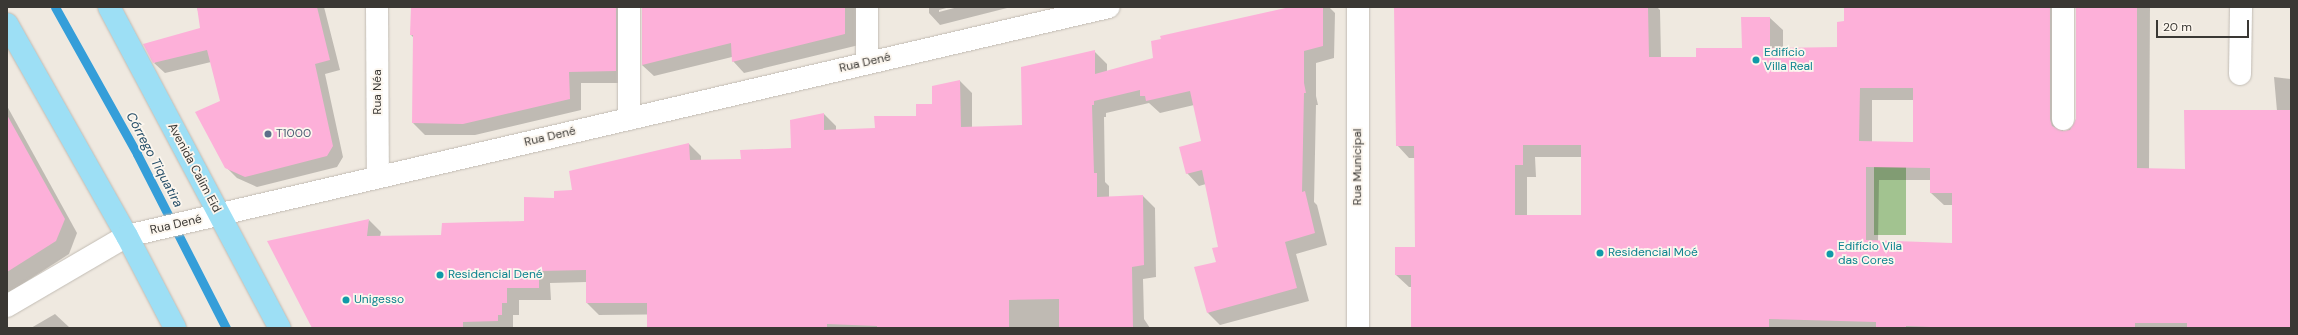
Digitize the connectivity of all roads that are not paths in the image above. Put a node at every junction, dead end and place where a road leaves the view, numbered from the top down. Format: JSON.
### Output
{"nodes":[{"id":1,"x":109,"y":7,"type":"edge"},
{"id":2,"x":377,"y":7,"type":"edge"},
{"id":3,"x":629,"y":7,"type":"edge"},
{"id":4,"x":867,"y":7,"type":"edge"},
{"id":5,"x":1104,"y":7,"type":"edge"},
{"id":6,"x":1358,"y":7,"type":"edge"},
{"id":7,"x":2063,"y":7,"type":"edge"},
{"id":8,"x":2242,"y":7,"type":"edge"},
{"id":9,"x":7,"y":24,"type":"edge"},
{"id":10,"x":867,"y":62,"type":"junction"},
{"id":11,"x":2240,"y":74,"type":"dead end"},
{"id":12,"x":629,"y":119,"type":"junction"},
{"id":13,"x":2063,"y":119,"type":"dead end"},
{"id":14,"x":378,"y":177,"type":"junction"},
{"id":15,"x":220,"y":215,"type":"junction"},
{"id":16,"x":126,"y":236,"type":"junction"},
{"id":17,"x":7,"y":306,"type":"edge"},
{"id":18,"x":175,"y":328,"type":"edge"},
{"id":19,"x":280,"y":328,"type":"edge"},
{"id":20,"x":1358,"y":328,"type":"edge"}],
"edges":[{"from":1,"to":15,"type":"main road","name":"Avenida Calim Eid"},
{"from":2,"to":14,"type":"street","name":"Rua Néa"},
{"from":3,"to":12,"type":"street"},
{"from":4,"to":10,"type":"street"},
{"from":5,"to":10,"type":"street","name":"Rua Dené"},
{"from":6,"to":20,"type":"street","name":"Rua Municipal"},
{"from":7,"to":13,"type":"street"},
{"from":8,"to":11,"type":"street"},
{"from":9,"to":16,"type":"main road"},
{"from":10,"to":12,"type":"street","name":"Rua Dené"},
{"from":12,"to":14,"type":"street","name":"Rua Dené"},
{"from":14,"to":15,"type":"street","name":"Rua Dené"},
{"from":15,"to":16,"type":"street","name":"Rua Dené"},
{"from":15,"to":19,"type":"main road","name":"Avenida Calim Eid"},
{"from":16,"to":17,"type":"street","name":"Rua Dené"},
{"from":16,"to":18,"type":"main road"}]}
